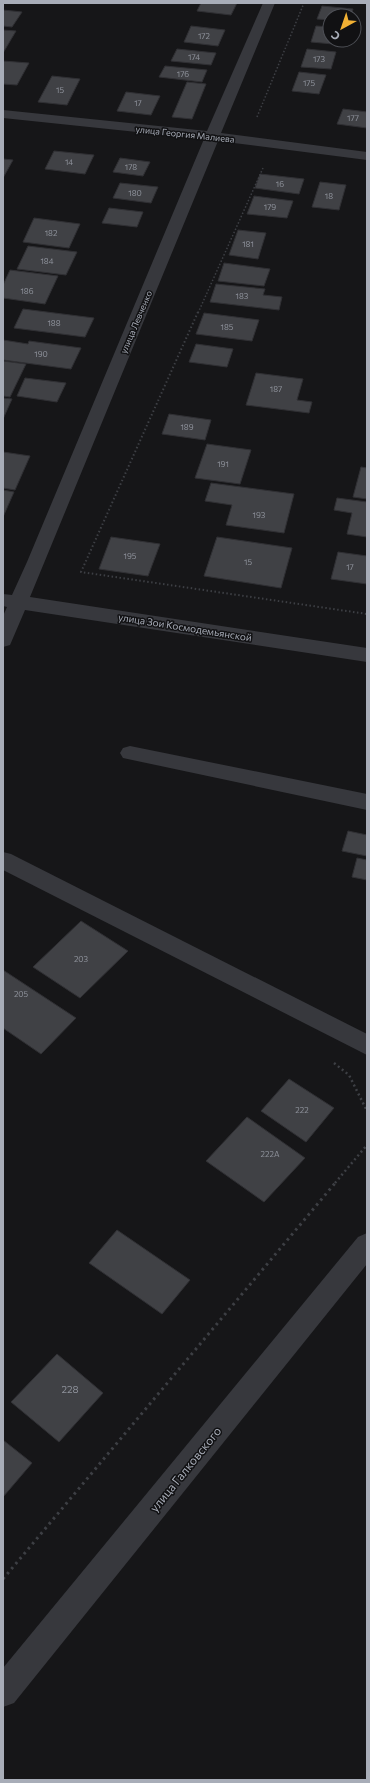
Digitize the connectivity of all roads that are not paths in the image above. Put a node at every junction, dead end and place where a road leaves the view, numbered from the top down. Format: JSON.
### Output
{"nodes":[{"id":1,"x":269,"y":3,"type":"edge"},
{"id":2,"x":3,"y":114,"type":"edge"},
{"id":3,"x":213,"y":136,"type":"junction"},
{"id":4,"x":367,"y":156,"type":"edge"},
{"id":5,"x":10,"y":601,"type":"edge"},
{"id":6,"x":3,"y":640,"type":"edge"},
{"id":7,"x":367,"y":655,"type":"edge"},
{"id":8,"x":130,"y":753,"type":"dead end"},
{"id":9,"x":367,"y":802,"type":"edge"},
{"id":10,"x":3,"y":860,"type":"edge"},
{"id":11,"x":367,"y":1045,"type":"edge"},
{"id":12,"x":367,"y":1245,"type":"edge"},
{"id":13,"x":3,"y":1692,"type":"edge"}],
"edges":[{"from":1,"to":3,"type":"street","name":"улица Левченко"},
{"from":2,"to":3,"type":"street","name":"улица Георгия Малиева"},
{"from":3,"to":4,"type":"street","name":"улица Георгия Малиева"},
{"from":3,"to":5,"type":"street","name":"улица Левченко"},
{"from":5,"to":6,"type":"street","name":"улица Левченко"},
{"from":5,"to":7,"type":"street","name":"улица Зои Космодемьянской"},
{"from":8,"to":9,"type":"street"},
{"from":10,"to":11,"type":"street"},
{"from":12,"to":13,"type":"street","name":"улица Галковского"}]}
